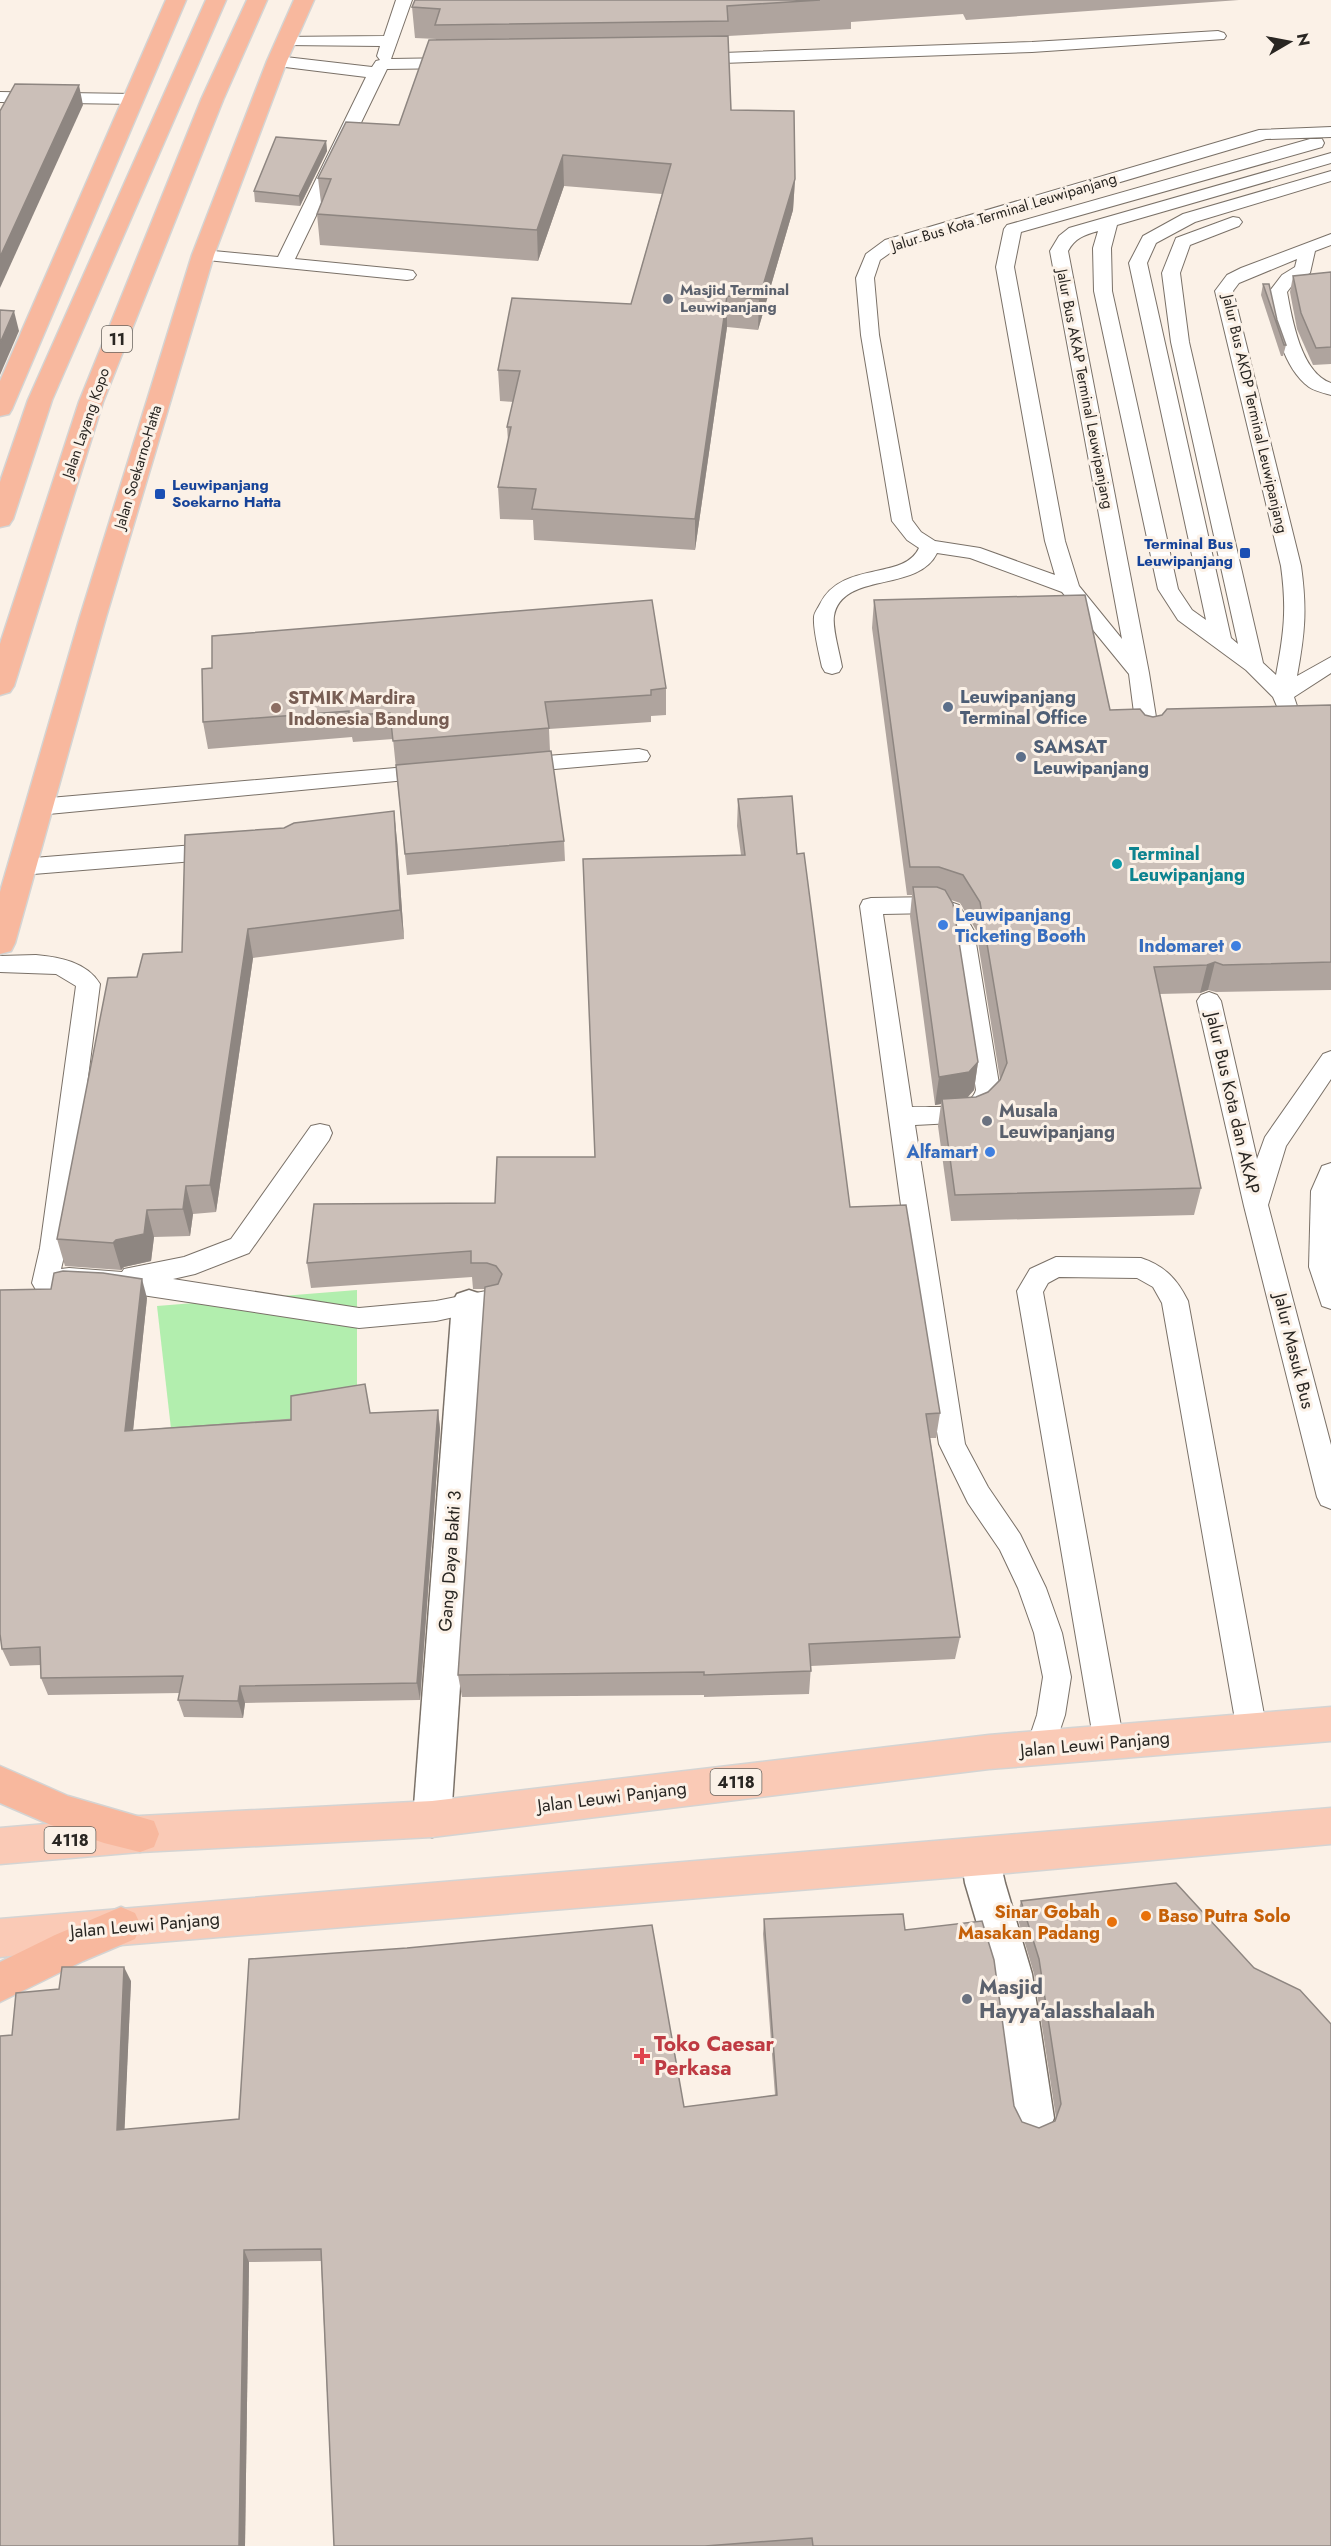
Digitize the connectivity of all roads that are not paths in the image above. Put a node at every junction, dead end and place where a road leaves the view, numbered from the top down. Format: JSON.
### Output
{"nodes":[{"id":1,"x":176,"y":0,"type":"edge"},
{"id":2,"x":216,"y":0,"type":"edge"},
{"id":3,"x":257,"y":0,"type":"edge"},
{"id":4,"x":304,"y":0,"type":"edge"},
{"id":5,"x":404,"y":0,"type":"edge"},
{"id":6,"x":1218,"y":36,"type":"dead end"},
{"id":7,"x":286,"y":40,"type":"junction"},
{"id":8,"x":390,"y":41,"type":"junction"},
{"id":9,"x":680,"y":60,"type":"edge"},
{"id":10,"x":277,"y":61,"type":"junction"},
{"id":11,"x":466,"y":63,"type":"edge"},
{"id":12,"x":380,"y":69,"type":"junction"},
{"id":13,"x":0,"y":98,"type":"edge"},
{"id":14,"x":135,"y":99,"type":"junction"},
{"id":15,"x":1331,"y":132,"type":"edge"},
{"id":16,"x":1331,"y":141,"type":"edge"},
{"id":17,"x":1331,"y":158,"type":"edge"},
{"id":18,"x":1331,"y":176,"type":"edge"},
{"id":19,"x":1331,"y":193,"type":"edge"},
{"id":20,"x":1110,"y":221,"type":"junction"},
{"id":21,"x":1331,"y":239,"type":"edge"},
{"id":22,"x":1306,"y":248,"type":"junction"},
{"id":23,"x":203,"y":255,"type":"junction"},
{"id":24,"x":284,"y":263,"type":"junction"},
{"id":25,"x":407,"y":275,"type":"dead end"},
{"id":26,"x":1331,"y":389,"type":"edge"},
{"id":27,"x":0,"y":409,"type":"edge"},
{"id":28,"x":0,"y":519,"type":"edge"},
{"id":29,"x":930,"y":546,"type":"junction"},
{"id":30,"x":1068,"y":587,"type":"junction"},
{"id":31,"x":1221,"y":642,"type":"junction"},
{"id":32,"x":1331,"y":664,"type":"edge"},
{"id":33,"x":1253,"y":665,"type":"junction"},
{"id":34,"x":832,"y":667,"type":"dead end"},
{"id":35,"x":1139,"y":673,"type":"junction"},
{"id":36,"x":0,"y":686,"type":"edge"},
{"id":37,"x":1283,"y":694,"type":"junction"},
{"id":38,"x":1290,"y":724,"type":"edge"},
{"id":39,"x":1148,"y":736,"type":"edge"},
{"id":40,"x":639,"y":756,"type":"dead end"},
{"id":41,"x":498,"y":767,"type":"edge"},
{"id":42,"x":451,"y":771,"type":"edge"},
{"id":43,"x":38,"y":807,"type":"junction"},
{"id":44,"x":242,"y":850,"type":"edge"},
{"id":45,"x":21,"y":867,"type":"junction"},
{"id":46,"x":1,"y":939,"type":"edge"},
{"id":47,"x":0,"y":964,"type":"edge"},
{"id":48,"x":1209,"y":1001,"type":"edge"},
{"id":49,"x":1331,"y":1060,"type":"edge"},
{"id":50,"x":901,"y":1117,"type":"junction"},
{"id":51,"x":320,"y":1133,"type":"dead end"},
{"id":52,"x":1331,"y":1173,"type":"edge"},
{"id":53,"x":1256,"y":1206,"type":"junction"},
{"id":54,"x":109,"y":1280,"type":"junction"},
{"id":55,"x":45,"y":1282,"type":"junction"},
{"id":56,"x":19,"y":1292,"type":"edge"},
{"id":57,"x":1331,"y":1299,"type":"edge"},
{"id":58,"x":479,"y":1302,"type":"joint"},
{"id":59,"x":1331,"y":1497,"type":"edge"},
{"id":60,"x":1331,"y":1724,"type":"edge"},
{"id":61,"x":1252,"y":1731,"type":"junction"},
{"id":62,"x":1109,"y":1743,"type":"junction"},
{"id":63,"x":1041,"y":1748,"type":"junction"},
{"id":64,"x":0,"y":1784,"type":"edge"},
{"id":65,"x":432,"y":1819,"type":"junction"},
{"id":66,"x":1331,"y":1826,"type":"edge"},
{"id":67,"x":140,"y":1834,"type":"junction"},
{"id":68,"x":0,"y":1846,"type":"edge"},
{"id":69,"x":980,"y":1857,"type":"junction"},
{"id":70,"x":121,"y":1926,"type":"junction"},
{"id":71,"x":0,"y":1938,"type":"edge"},
{"id":72,"x":0,"y":1983,"type":"edge"},
{"id":73,"x":1033,"y":2118,"type":"dead end"}],
"edges":[{"from":1,"to":14,"type":"highway"},
{"from":2,"to":28,"type":"highway","number":"11"},
{"from":3,"to":36,"type":"highway","name":"Jalan Layang Kopo","number":"11"},
{"from":4,"to":7,"type":"highway","name":"Jalan Soekarno-Hatta"},
{"from":5,"to":8,"type":"lane"},
{"from":6,"to":9,"type":"lane"},
{"from":7,"to":8,"type":"lane"},
{"from":7,"to":10,"type":"highway","name":"Jalan Soekarno-Hatta"},
{"from":8,"to":12,"type":"lane"},
{"from":10,"to":12,"type":"lane"},
{"from":10,"to":23,"type":"highway","name":"Jalan Soekarno-Hatta"},
{"from":11,"to":12,"type":"lane"},
{"from":12,"to":24,"type":"lane"},
{"from":13,"to":14,"type":"lane"},
{"from":14,"to":27,"type":"highway"},
{"from":15,"to":29,"type":"lane","name":"Jalur Bus Kota Terminal Leuwipanjang"},
{"from":16,"to":30,"type":"lane"},
{"from":17,"to":20,"type":"lane","name":"Jalur Bus AKAP Terminal Leuwipanjang"},
{"from":18,"to":31,"type":"lane"},
{"from":19,"to":33,"type":"lane"},
{"from":20,"to":31,"type":"lane"},
{"from":20,"to":35,"type":"lane","name":"Jalur Bus AKAP Terminal Leuwipanjang"},
{"from":21,"to":22,"type":"lane","name":"Jalur Bus AKDP Terminal Leuwipanjang"},
{"from":22,"to":26,"type":"lane"},
{"from":22,"to":37,"type":"lane","name":"Jalur Bus AKDP Terminal Leuwipanjang"},
{"from":23,"to":24,"type":"lane"},
{"from":23,"to":43,"type":"highway","name":"Jalan Soekarno-Hatta"},
{"from":24,"to":25,"type":"lane"},
{"from":29,"to":30,"type":"lane"},
{"from":29,"to":34,"type":"lane"},
{"from":30,"to":35,"type":"lane"},
{"from":31,"to":33,"type":"lane"},
{"from":32,"to":37,"type":"lane"},
{"from":33,"to":37,"type":"lane"},
{"from":35,"to":39,"type":"lane"},
{"from":37,"to":38,"type":"lane","name":"Jalur Bus AKDP Terminal Leuwipanjang"},
{"from":40,"to":41,"type":"lane"},
{"from":42,"to":43,"type":"lane"},
{"from":43,"to":45,"type":"highway","name":"Jalan Soekarno-Hatta"},
{"from":44,"to":45,"type":"lane"},
{"from":45,"to":46,"type":"highway","name":"Jalan Soekarno-Hatta"},
{"from":47,"to":55,"type":"lane"},
{"from":48,"to":53,"type":"lane","name":"Jalur Bus Kota dan AKAP"},
{"from":49,"to":53,"type":"lane"},
{"from":50,"to":50,"type":"lane"},
{"from":50,"to":63,"type":"lane"},
{"from":51,"to":54,"type":"lane"},
{"from":52,"to":57,"type":"lane"},
{"from":53,"to":59,"type":"lane","name":"Jalur Masuk Bus"},
{"from":54,"to":55,"type":"lane"},
{"from":54,"to":58,"type":"lane"},
{"from":55,"to":56,"type":"lane"},
{"from":58,"to":65,"type":"street","name":"Gang Daya Bakti 3"},
{"from":60,"to":61,"type":"main road","name":"Jalan Leuwi Panjang","number":"4118"},
{"from":61,"to":62,"type":"main road","name":"Jalan Leuwi Panjang","number":"4118"},
{"from":61,"to":62,"type":"lane"},
{"from":62,"to":63,"type":"main road","name":"Jalan Leuwi Panjang","number":"4118"},
{"from":63,"to":65,"type":"main road","name":"Jalan Leuwi Panjang","number":"4118"},
{"from":64,"to":67,"type":"highway"},
{"from":65,"to":67,"type":"main road","name":"Jalan Leuwi Panjang","number":"4118"},
{"from":66,"to":69,"type":"main road","name":"Jalan Leuwi Panjang"},
{"from":67,"to":68,"type":"main road","name":"Jalan Leuwi Panjang","number":"4118"},
{"from":69,"to":70,"type":"main road","name":"Jalan Leuwi Panjang"},
{"from":69,"to":73,"type":"street"},
{"from":70,"to":71,"type":"main road","name":"Jalan Leuwi Panjang"},
{"from":70,"to":72,"type":"highway"}]}
